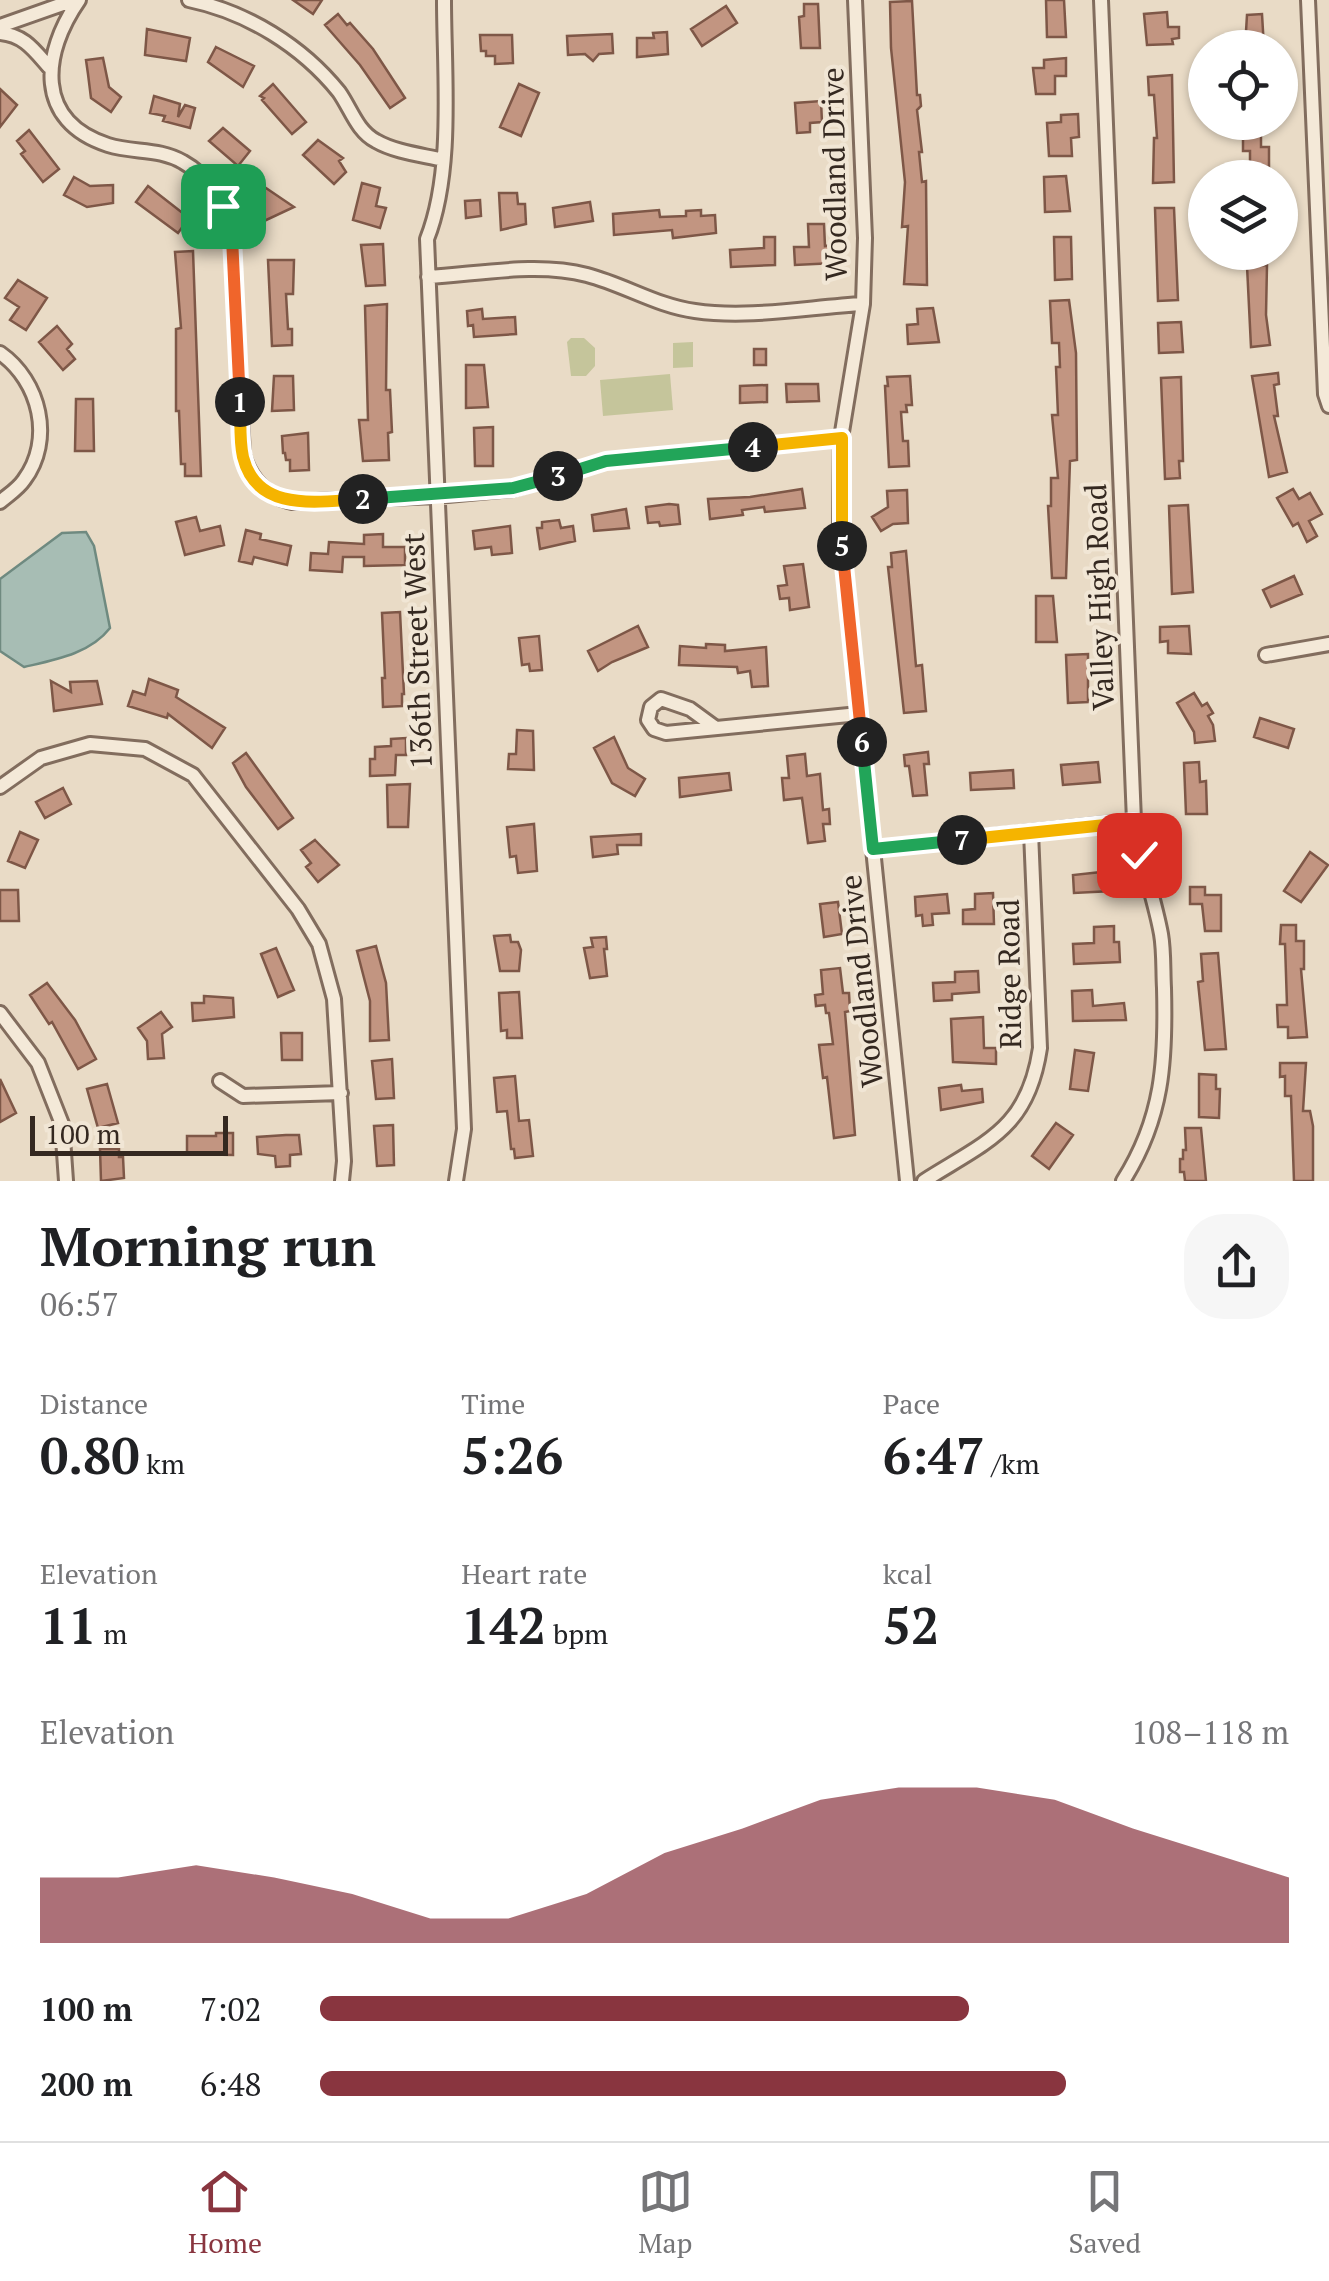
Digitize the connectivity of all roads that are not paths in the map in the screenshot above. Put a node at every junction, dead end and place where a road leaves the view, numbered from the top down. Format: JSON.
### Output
{"nodes":[{"id":1,"x":76,"y":0,"type":"edge"},
{"id":2,"x":190,"y":0,"type":"edge"},
{"id":3,"x":444,"y":0,"type":"edge"},
{"id":4,"x":455,"y":0,"type":"edge"},
{"id":5,"x":855,"y":0,"type":"edge"},
{"id":6,"x":1101,"y":0,"type":"edge"},
{"id":7,"x":1308,"y":0,"type":"edge"},
{"id":8,"x":0,"y":30,"type":"edge"},
{"id":9,"x":49,"y":67,"type":"junction"},
{"id":10,"x":443,"y":160,"type":"junction"},
{"id":11,"x":428,"y":277,"type":"junction"},
{"id":12,"x":863,"y":304,"type":"junction"},
{"id":13,"x":0,"y":354,"type":"edge"},
{"id":14,"x":1329,"y":406,"type":"edge"},
{"id":15,"x":842,"y":438,"type":"junction"},
{"id":16,"x":437,"y":496,"type":"junction"},
{"id":17,"x":0,"y":502,"type":"edge"},
{"id":18,"x":1329,"y":644,"type":"edge"},
{"id":19,"x":1266,"y":655,"type":"dead end"},
{"id":20,"x":859,"y":714,"type":"junction"},
{"id":21,"x":716,"y":728,"type":"junction"},
{"id":22,"x":0,"y":787,"type":"edge"},
{"id":23,"x":1134,"y":822,"type":"junction"},
{"id":24,"x":1031,"y":832,"type":"junction"},
{"id":25,"x":873,"y":849,"type":"junction"},
{"id":26,"x":0,"y":1014,"type":"edge"},
{"id":27,"x":220,"y":1080,"type":"dead end"},
{"id":28,"x":341,"y":1093,"type":"junction"},
{"id":29,"x":66,"y":1181,"type":"edge"},
{"id":30,"x":342,"y":1181,"type":"edge"},
{"id":31,"x":456,"y":1181,"type":"edge"},
{"id":32,"x":907,"y":1181,"type":"edge"},
{"id":33,"x":924,"y":1181,"type":"edge"},
{"id":34,"x":1123,"y":1181,"type":"edge"}],
"edges":[{"from":1,"to":8,"type":"street"},
{"from":1,"to":9,"type":"street"},
{"from":2,"to":10,"type":"street"},
{"from":3,"to":4,"type":"street"},
{"from":3,"to":10,"type":"street","name":"136th Street West"},
{"from":5,"to":12,"type":"street","name":"Woodland Drive"},
{"from":6,"to":23,"type":"street","name":"Valley High Road"},
{"from":7,"to":14,"type":"street"},
{"from":8,"to":9,"type":"street"},
{"from":9,"to":16,"type":"street"},
{"from":10,"to":11,"type":"street","name":"136th Street West"},
{"from":11,"to":12,"type":"street"},
{"from":11,"to":16,"type":"street","name":"136th Street West"},
{"from":12,"to":15,"type":"street","name":"Woodland Drive"},
{"from":13,"to":17,"type":"street"},
{"from":15,"to":16,"type":"street"},
{"from":15,"to":20,"type":"street","name":"Woodland Drive"},
{"from":16,"to":31,"type":"street","name":"136th Street West"},
{"from":18,"to":19,"type":"street"},
{"from":20,"to":21,"type":"street"},
{"from":20,"to":25,"type":"street","name":"Woodland Drive"},
{"from":21,"to":21,"type":"street"},
{"from":22,"to":28,"type":"street"},
{"from":23,"to":24,"type":"street"},
{"from":23,"to":34,"type":"street","name":"Valley High Road"},
{"from":24,"to":25,"type":"street"},
{"from":24,"to":33,"type":"street","name":"Ridge Road"},
{"from":25,"to":32,"type":"street","name":"Woodland Drive"},
{"from":26,"to":29,"type":"street"},
{"from":27,"to":28,"type":"street"},
{"from":28,"to":30,"type":"street"}]}
